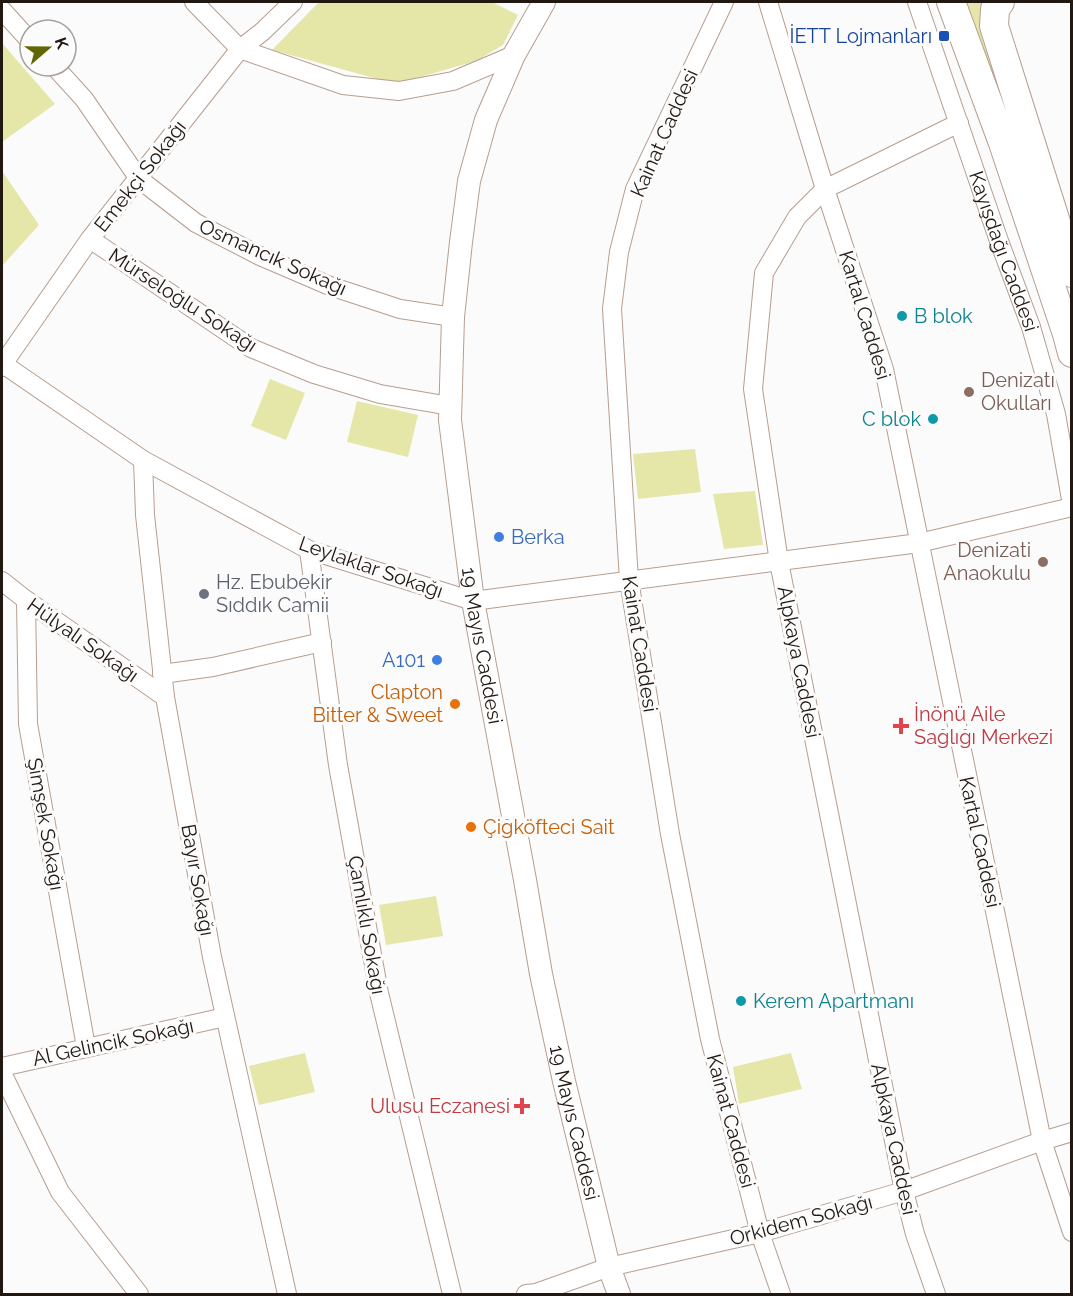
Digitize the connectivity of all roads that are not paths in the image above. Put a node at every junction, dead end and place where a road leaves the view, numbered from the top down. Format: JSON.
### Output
{"nodes":[{"id":1,"x":194,"y":2,"type":"edge"},
{"id":2,"x":294,"y":2,"type":"edge"},
{"id":3,"x":544,"y":2,"type":"edge"},
{"id":4,"x":724,"y":2,"type":"edge"},
{"id":5,"x":768,"y":2,"type":"edge"},
{"id":6,"x":917,"y":2,"type":"edge"},
{"id":7,"x":951,"y":2,"type":"edge"},
{"id":8,"x":1000,"y":2,"type":"edge"},
{"id":9,"x":2,"y":10,"type":"edge"},
{"id":10,"x":18,"y":28,"type":"edge"},
{"id":11,"x":240,"y":49,"type":"junction"},
{"id":12,"x":514,"y":55,"type":"junction"},
{"id":13,"x":65,"y":78,"type":"edge"},
{"id":14,"x":959,"y":123,"type":"junction"},
{"id":15,"x":139,"y":179,"type":"junction"},
{"id":16,"x":825,"y":189,"type":"junction"},
{"id":17,"x":90,"y":239,"type":"junction"},
{"id":18,"x":1071,"y":273,"type":"edge"},
{"id":19,"x":453,"y":318,"type":"junction"},
{"id":20,"x":1071,"y":353,"type":"edge"},
{"id":21,"x":2,"y":364,"type":"edge"},
{"id":22,"x":450,"y":406,"type":"junction"},
{"id":23,"x":143,"y":460,"type":"junction"},
{"id":24,"x":1071,"y":506,"type":"edge"},
{"id":25,"x":919,"y":543,"type":"junction"},
{"id":26,"x":309,"y":550,"type":"junction"},
{"id":27,"x":779,"y":562,"type":"junction"},
{"id":28,"x":629,"y":580,"type":"junction"},
{"id":29,"x":2,"y":581,"type":"edge"},
{"id":30,"x":26,"y":600,"type":"junction"},
{"id":31,"x":473,"y":601,"type":"junction"},
{"id":32,"x":322,"y":642,"type":"junction"},
{"id":33,"x":162,"y":674,"type":"junction"},
{"id":34,"x":165,"y":697,"type":"junction"},
{"id":35,"x":225,"y":1017,"type":"junction"},
{"id":36,"x":86,"y":1047,"type":"junction"},
{"id":37,"x":2,"y":1067,"type":"edge"},
{"id":38,"x":2,"y":1073,"type":"edge"},
{"id":39,"x":1071,"y":1132,"type":"edge"},
{"id":40,"x":1042,"y":1141,"type":"junction"},
{"id":41,"x":904,"y":1191,"type":"junction"},
{"id":42,"x":1071,"y":1232,"type":"edge"},
{"id":43,"x":760,"y":1233,"type":"junction"},
{"id":44,"x":609,"y":1267,"type":"junction"},
{"id":45,"x":139,"y":1294,"type":"edge"},
{"id":46,"x":287,"y":1294,"type":"edge"},
{"id":47,"x":452,"y":1294,"type":"edge"},
{"id":48,"x":526,"y":1294,"type":"edge"},
{"id":49,"x":620,"y":1294,"type":"edge"},
{"id":50,"x":781,"y":1294,"type":"edge"},
{"id":51,"x":936,"y":1294,"type":"edge"}],
"edges":[{"from":1,"to":11,"type":"street"},
{"from":2,"to":11,"type":"street","name":"Emekçi Sokağı"},
{"from":3,"to":12,"type":"street","name":"19 Mayıs Caddesi"},
{"from":4,"to":28,"type":"street","name":"Kainat Caddesi"},
{"from":5,"to":16,"type":"street","name":"Kartal Caddesi"},
{"from":6,"to":14,"type":"street","name":"Kayışdağı Caddesi"},
{"from":7,"to":20,"type":"main road","name":"Kayışdağı Caddesi"},
{"from":8,"to":18,"type":"main road"},
{"from":9,"to":10,"type":"street"},
{"from":11,"to":12,"type":"street"},
{"from":11,"to":15,"type":"street","name":"Emekçi Sokağı"},
{"from":12,"to":19,"type":"street","name":"19 Mayıs Caddesi"},
{"from":13,"to":15,"type":"street","name":"Osmancık Sokağı"},
{"from":14,"to":16,"type":"street","name":"Alpkaya Caddesi"},
{"from":14,"to":24,"type":"street","name":"Kayışdağı Caddesi"},
{"from":15,"to":17,"type":"street","name":"Emekçi Sokağı"},
{"from":15,"to":19,"type":"street","name":"Osmancık Sokağı"},
{"from":16,"to":25,"type":"street","name":"Kartal Caddesi"},
{"from":16,"to":27,"type":"street","name":"Alpkaya Caddesi"},
{"from":17,"to":21,"type":"street","name":"Emekçi Sokağı"},
{"from":17,"to":22,"type":"street","name":"Mürseloğlu Sokağı"},
{"from":19,"to":22,"type":"street","name":"19 Mayıs Caddesi"},
{"from":21,"to":23,"type":"street","name":"Leylaklar Sokağı"},
{"from":22,"to":31,"type":"street","name":"19 Mayıs Caddesi"},
{"from":23,"to":26,"type":"street","name":"Leylaklar Sokağı"},
{"from":23,"to":33,"type":"street","name":"Bayır Sokağı"},
{"from":24,"to":25,"type":"street","name":"Leylaklar Sokağı"},
{"from":25,"to":27,"type":"street","name":"Leylaklar Sokağı"},
{"from":25,"to":40,"type":"street","name":"Kartal Caddesi"},
{"from":26,"to":31,"type":"street","name":"Leylaklar Sokağı"},
{"from":26,"to":32,"type":"street","name":"Çamlıklı Sokağı"},
{"from":27,"to":28,"type":"street","name":"Leylaklar Sokağı"},
{"from":27,"to":41,"type":"street","name":"Alpkaya Caddesi"},
{"from":28,"to":31,"type":"street","name":"Leylaklar Sokağı"},
{"from":28,"to":43,"type":"street","name":"Kainat Caddesi"},
{"from":29,"to":30,"type":"street","name":"Hülyalı Sokağı"},
{"from":30,"to":34,"type":"street","name":"Hülyalı Sokağı"},
{"from":30,"to":36,"type":"street","name":"Şimşek Sokağı"},
{"from":31,"to":44,"type":"street","name":"19 Mayıs Caddesi"},
{"from":32,"to":33,"type":"street"},
{"from":32,"to":47,"type":"street","name":"Çamlıklı Sokağı"},
{"from":33,"to":34,"type":"street","name":"Bayır Sokağı"},
{"from":34,"to":35,"type":"street","name":"Bayır Sokağı"},
{"from":35,"to":36,"type":"street","name":"Al Gelincik Sokağı"},
{"from":35,"to":46,"type":"street","name":"Bayır Sokağı"},
{"from":36,"to":37,"type":"street","name":"Al Gelincik Sokağı"},
{"from":38,"to":45,"type":"street"},
{"from":39,"to":40,"type":"street","name":"Orkidem Sokağı"},
{"from":40,"to":41,"type":"street","name":"Orkidem Sokağı"},
{"from":40,"to":42,"type":"street","name":"Kartal Caddesi"},
{"from":41,"to":43,"type":"street","name":"Orkidem Sokağı"},
{"from":41,"to":51,"type":"street","name":"Alpkaya Caddesi"},
{"from":43,"to":44,"type":"street","name":"Orkidem Sokağı"},
{"from":43,"to":50,"type":"street","name":"Kainat Caddesi"},
{"from":44,"to":48,"type":"street","name":"Orkidem Sokağı"},
{"from":44,"to":49,"type":"street","name":"19 Mayıs Caddesi"}]}
